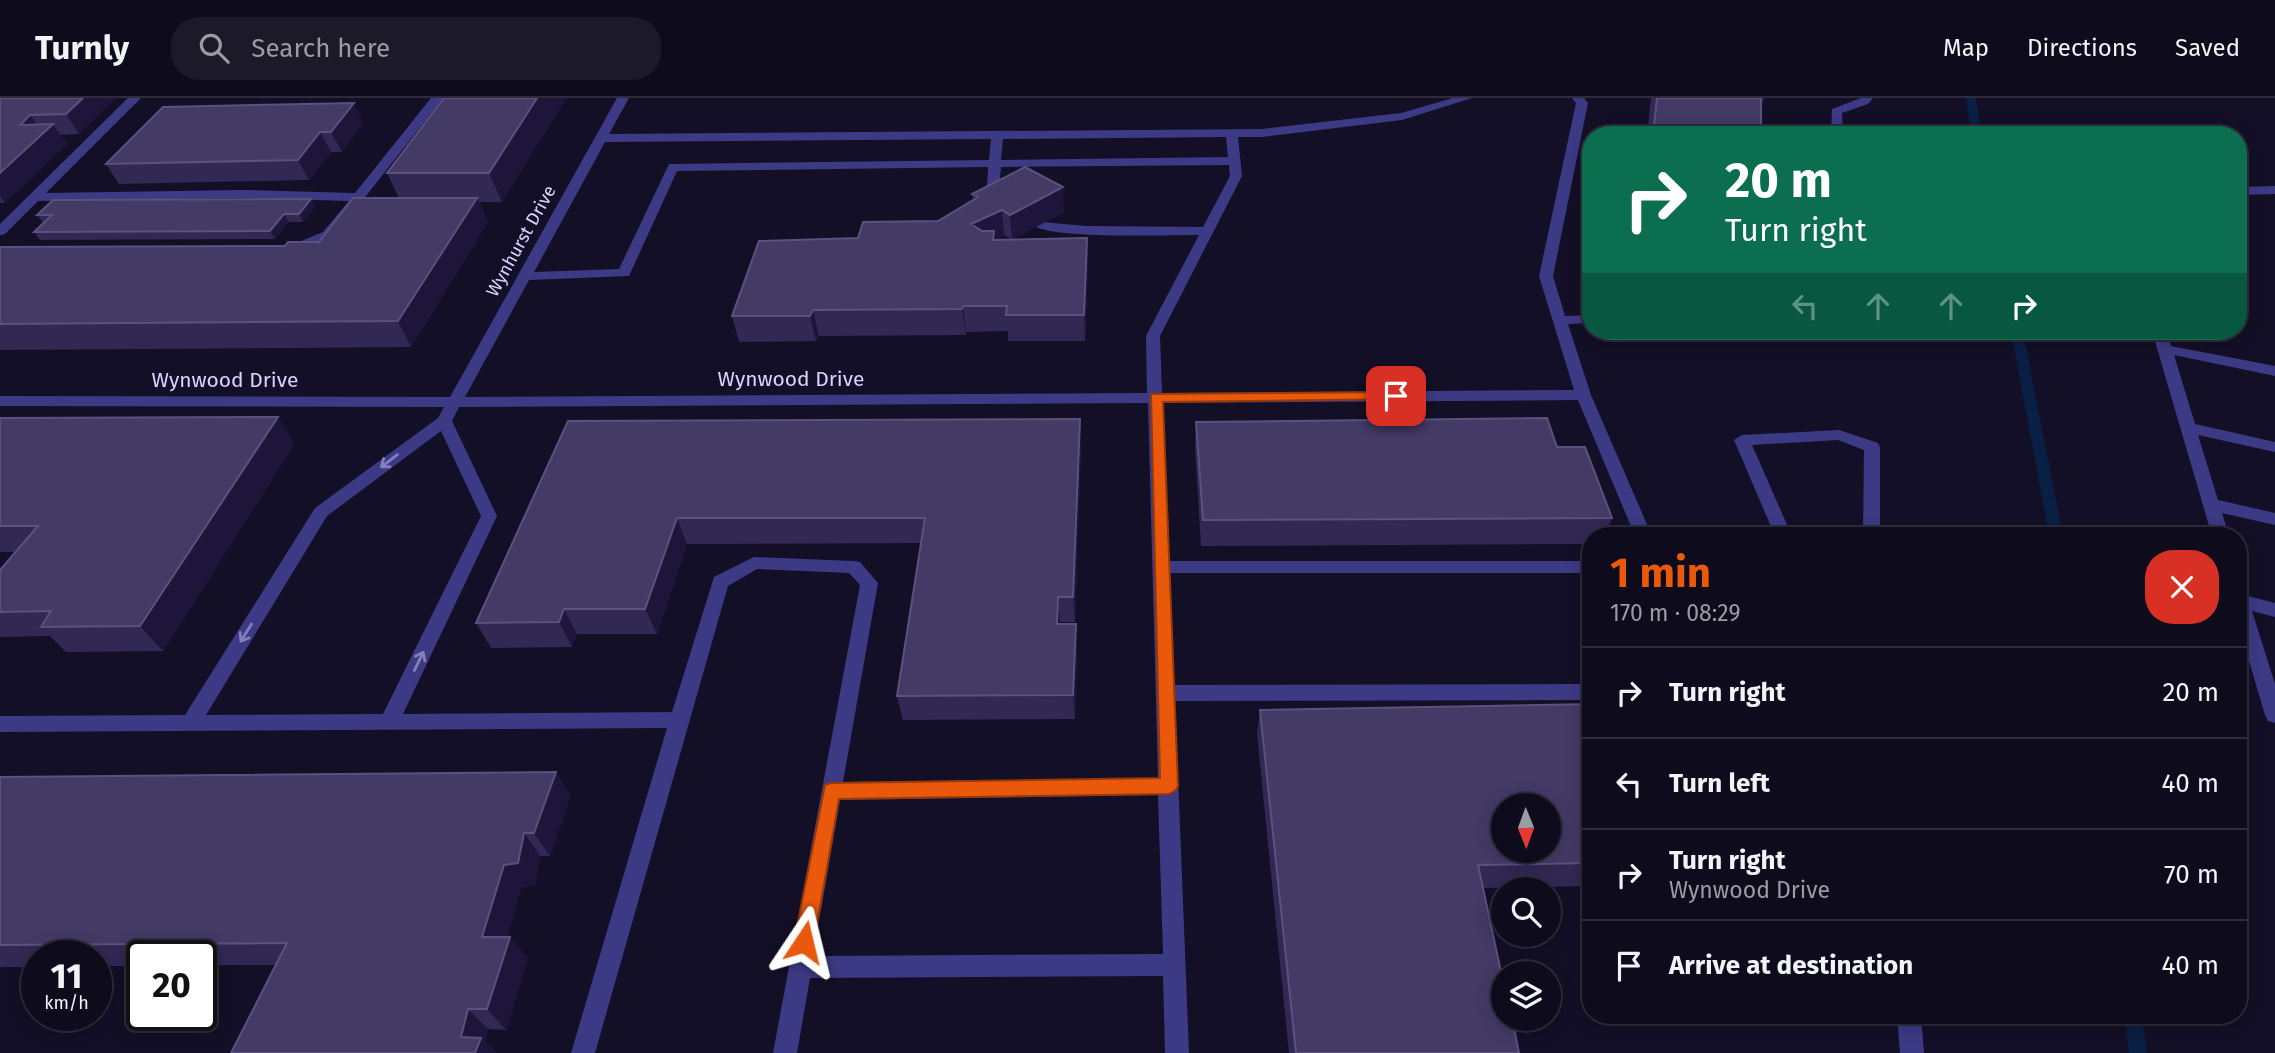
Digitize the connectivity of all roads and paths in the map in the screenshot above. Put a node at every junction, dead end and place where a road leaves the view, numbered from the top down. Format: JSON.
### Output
{"nodes":[{"id":1,"x":135,"y":98,"type":"edge"},
{"id":2,"x":437,"y":98,"type":"edge"},
{"id":3,"x":623,"y":98,"type":"edge"},
{"id":4,"x":1466,"y":98,"type":"edge"},
{"id":5,"x":1578,"y":98,"type":"edge"},
{"id":6,"x":1867,"y":98,"type":"edge"},
{"id":7,"x":1837,"y":126,"type":"edge"},
{"id":8,"x":1232,"y":133,"type":"junction"},
{"id":9,"x":997,"y":136,"type":"junction"},
{"id":10,"x":600,"y":138,"type":"junction"},
{"id":11,"x":1235,"y":161,"type":"junction"},
{"id":12,"x":994,"y":163,"type":"junction"},
{"id":13,"x":2275,"y":190,"type":"edge"},
{"id":14,"x":2247,"y":191,"type":"edge"},
{"id":15,"x":33,"y":197,"type":"junction"},
{"id":16,"x":358,"y":197,"type":"junction"},
{"id":17,"x":1001,"y":202,"type":"edge"},
{"id":18,"x":1042,"y":226,"type":"edge"},
{"id":19,"x":0,"y":231,"type":"edge"},
{"id":20,"x":1208,"y":231,"type":"junction"},
{"id":21,"x":277,"y":251,"type":"edge"},
{"id":22,"x":523,"y":276,"type":"junction"},
{"id":23,"x":1582,"y":319,"type":"edge"},
{"id":24,"x":1560,"y":320,"type":"junction"},
{"id":25,"x":2162,"y":340,"type":"edge"},
{"id":26,"x":2164,"y":349,"type":"junction"},
{"id":27,"x":2275,"y":371,"type":"edge"},
{"id":28,"x":1583,"y":395,"type":"junction"},
{"id":29,"x":1156,"y":398,"type":"junction"},
{"id":30,"x":0,"y":401,"type":"edge"},
{"id":31,"x":453,"y":402,"type":"junction"},
{"id":32,"x":444,"y":421,"type":"junction"},
{"id":33,"x":2188,"y":428,"type":"junction"},
{"id":34,"x":2275,"y":447,"type":"edge"},
{"id":35,"x":2211,"y":504,"type":"junction"},
{"id":36,"x":2275,"y":519,"type":"edge"},
{"id":37,"x":1640,"y":527,"type":"edge"},
{"id":38,"x":1780,"y":527,"type":"edge"},
{"id":39,"x":1871,"y":527,"type":"edge"},
{"id":40,"x":2218,"y":527,"type":"edge"},
{"id":41,"x":1162,"y":567,"type":"junction"},
{"id":42,"x":1582,"y":567,"type":"edge"},
{"id":43,"x":2247,"y":601,"type":"edge"},
{"id":44,"x":2275,"y":610,"type":"edge"},
{"id":45,"x":2247,"y":623,"type":"edge"},
{"id":46,"x":1582,"y":692,"type":"edge"},
{"id":47,"x":1166,"y":693,"type":"junction"},
{"id":48,"x":2275,"y":712,"type":"edge"},
{"id":49,"x":679,"y":720,"type":"junction"},
{"id":50,"x":389,"y":722,"type":"junction"},
{"id":51,"x":190,"y":723,"type":"junction"},
{"id":52,"x":0,"y":724,"type":"edge"},
{"id":53,"x":1169,"y":786,"type":"junction"},
{"id":54,"x":831,"y":791,"type":"junction"},
{"id":55,"x":1174,"y":965,"type":"junction"},
{"id":56,"x":800,"y":967,"type":"junction"},
{"id":57,"x":1910,"y":1024,"type":"edge"},
{"id":58,"x":583,"y":1053,"type":"edge"},
{"id":59,"x":785,"y":1053,"type":"edge"},
{"id":60,"x":1177,"y":1053,"type":"edge"},
{"id":61,"x":1912,"y":1053,"type":"edge"}],
"edges":[{"from":1,"to":15,"type":"street"},
{"from":2,"to":16,"type":"street"},
{"from":3,"to":10,"type":"street","name":"Wynhurst Drive"},
{"from":4,"to":8,"type":"street"},
{"from":5,"to":24,"type":"street"},
{"from":6,"to":7,"type":"street"},
{"from":8,"to":9,"type":"street"},
{"from":8,"to":11,"type":"street"},
{"from":9,"to":10,"type":"street"},
{"from":9,"to":12,"type":"street"},
{"from":10,"to":22,"type":"street","name":"Wynhurst Drive"},
{"from":11,"to":12,"type":"street"},
{"from":11,"to":20,"type":"street"},
{"from":12,"to":17,"type":"street"},
{"from":12,"to":22,"type":"street"},
{"from":13,"to":14,"type":"street"},
{"from":15,"to":16,"type":"street"},
{"from":15,"to":19,"type":"street"},
{"from":16,"to":21,"type":"street"},
{"from":18,"to":20,"type":"street"},
{"from":20,"to":29,"type":"street"},
{"from":22,"to":31,"type":"street","name":"Wynhurst Drive"},
{"from":23,"to":24,"type":"street"},
{"from":24,"to":28,"type":"street"},
{"from":25,"to":26,"type":"street"},
{"from":26,"to":27,"type":"street"},
{"from":26,"to":33,"type":"street"},
{"from":28,"to":29,"type":"street","name":"Wynwood Drive"},
{"from":28,"to":37,"type":"street"},
{"from":29,"to":31,"type":"street","name":"Wynwood Drive"},
{"from":29,"to":41,"type":"street"},
{"from":30,"to":31,"type":"street","name":"Wynwood Drive"},
{"from":31,"to":32,"type":"street","name":"Wynhurst Drive"},
{"from":50,"to":32,"type":"street","one_way":true},
{"from":32,"to":51,"type":"street","one_way":true},
{"from":33,"to":34,"type":"street"},
{"from":33,"to":35,"type":"street"},
{"from":35,"to":36,"type":"street"},
{"from":35,"to":40,"type":"street"},
{"from":38,"to":39,"type":"street"},
{"from":41,"to":42,"type":"street"},
{"from":41,"to":47,"type":"street"},
{"from":43,"to":44,"type":"street"},
{"from":45,"to":48,"type":"street"},
{"from":46,"to":47,"type":"street"},
{"from":47,"to":53,"type":"street"},
{"from":49,"to":50,"type":"street"},
{"from":49,"to":54,"type":"street"},
{"from":49,"to":58,"type":"street"},
{"from":50,"to":51,"type":"street"},
{"from":51,"to":52,"type":"street"},
{"from":53,"to":54,"type":"street"},
{"from":53,"to":55,"type":"street"},
{"from":54,"to":56,"type":"street"},
{"from":55,"to":56,"type":"street"},
{"from":55,"to":60,"type":"street"},
{"from":56,"to":59,"type":"street"},
{"from":57,"to":61,"type":"street"}]}
